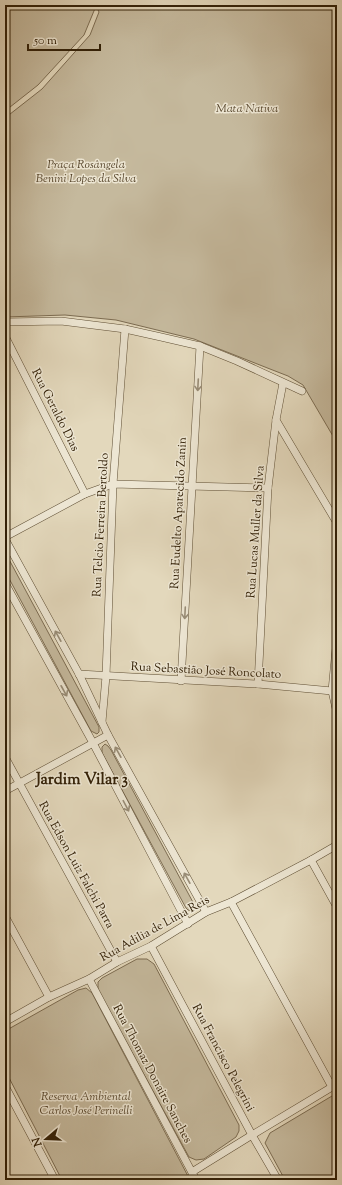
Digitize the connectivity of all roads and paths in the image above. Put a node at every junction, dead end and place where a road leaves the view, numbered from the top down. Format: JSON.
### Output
{"nodes":[{"id":1,"x":5,"y":322,"type":"edge"},
{"id":2,"x":125,"y":329,"type":"junction"},
{"id":3,"x":5,"y":336,"type":"edge"},
{"id":4,"x":200,"y":346,"type":"junction"},
{"id":5,"x":283,"y":383,"type":"junction"},
{"id":6,"x":302,"y":391,"type":"dead end"},
{"id":7,"x":276,"y":420,"type":"junction"},
{"id":8,"x":113,"y":484,"type":"junction"},
{"id":9,"x":192,"y":486,"type":"junction"},
{"id":10,"x":268,"y":488,"type":"junction"},
{"id":11,"x":85,"y":494,"type":"junction"},
{"id":12,"x":337,"y":523,"type":"edge"},
{"id":13,"x":5,"y":538,"type":"edge"},
{"id":14,"x":5,"y":583,"type":"edge"},
{"id":15,"x":337,"y":638,"type":"edge"},
{"id":16,"x":79,"y":674,"type":"junction"},
{"id":17,"x":106,"y":676,"type":"junction"},
{"id":18,"x":181,"y":681,"type":"junction"},
{"id":19,"x":258,"y":684,"type":"junction"},
{"id":20,"x":332,"y":691,"type":"junction"},
{"id":21,"x":337,"y":713,"type":"edge"},
{"id":22,"x":102,"y":722,"type":"junction"},
{"id":23,"x":108,"y":735,"type":"junction"},
{"id":24,"x":93,"y":743,"type":"junction"},
{"id":25,"x":5,"y":757,"type":"edge"},
{"id":26,"x":20,"y":784,"type":"junction"},
{"id":27,"x":5,"y":791,"type":"edge"},
{"id":28,"x":337,"y":845,"type":"edge"},
{"id":29,"x":311,"y":860,"type":"junction"},
{"id":30,"x":231,"y":902,"type":"junction"},
{"id":31,"x":337,"y":907,"type":"edge"},
{"id":32,"x":206,"y":912,"type":"junction"},
{"id":33,"x":5,"y":916,"type":"edge"},
{"id":34,"x":188,"y":924,"type":"junction"},
{"id":35,"x":151,"y":946,"type":"junction"},
{"id":36,"x":117,"y":962,"type":"junction"},
{"id":37,"x":89,"y":979,"type":"junction"},
{"id":38,"x":50,"y":997,"type":"junction"},
{"id":39,"x":5,"y":1022,"type":"edge"},
{"id":40,"x":5,"y":1086,"type":"edge"},
{"id":41,"x":335,"y":1086,"type":"edge"},
{"id":42,"x":252,"y":1135,"type":"junction"},
{"id":43,"x":192,"y":1172,"type":"junction"},
{"id":44,"x":55,"y":1180,"type":"edge"},
{"id":45,"x":196,"y":1180,"type":"edge"},
{"id":46,"x":278,"y":1180,"type":"edge"}],
"edges":[{"from":1,"to":2,"type":"street"},
{"from":2,"to":4,"type":"street"},
{"from":2,"to":8,"type":"street","name":"Rua Telcio Ferreira Bertoldo"},
{"from":3,"to":11,"type":"street","name":"Rua Geraldo Dias"},
{"from":4,"to":5,"type":"street"},
{"from":4,"to":9,"type":"street","name":"Rua Eudelto Aparecido Zanin","one_way":true},
{"from":5,"to":6,"type":"street"},
{"from":5,"to":7,"type":"street","name":"Rua Lucas Muller da Silva"},
{"from":7,"to":10,"type":"street","name":"Rua Lucas Muller da Silva"},
{"from":7,"to":12,"type":"street"},
{"from":8,"to":9,"type":"street"},
{"from":8,"to":11,"type":"street"},
{"from":8,"to":17,"type":"street","name":"Rua Telcio Ferreira Bertoldo"},
{"from":9,"to":10,"type":"street"},
{"from":9,"to":18,"type":"street","name":"Rua Eudelto Aparecido Zanin","one_way":true},
{"from":10,"to":19,"type":"street","name":"Rua Lucas Muller da Silva"},
{"from":11,"to":13,"type":"street"},
{"from":16,"to":13,"type":"street","one_way":true},
{"from":14,"to":24,"type":"street","one_way":true},
{"from":15,"to":20,"type":"street"},
{"from":16,"to":17,"type":"street","name":"Rua Sebastião José Roncolato"},
{"from":16,"to":22,"type":"street"},
{"from":17,"to":18,"type":"street","name":"Rua Sebastião José Roncolato"},
{"from":17,"to":22,"type":"street","name":"Rua Telcio Ferreira Bertoldo"},
{"from":18,"to":19,"type":"street","name":"Rua Sebastião José Roncolato"},
{"from":19,"to":20,"type":"street","name":"Rua Sebastião José Roncolato"},
{"from":20,"to":21,"type":"street"},
{"from":22,"to":23,"type":"street"},
{"from":23,"to":24,"type":"street"},
{"from":32,"to":23,"type":"street","one_way":true},
{"from":24,"to":26,"type":"street"},
{"from":24,"to":34,"type":"street","one_way":true},
{"from":25,"to":26,"type":"street","name":"Rua Edson Luiz Falchi Parra"},
{"from":26,"to":27,"type":"street"},
{"from":26,"to":36,"type":"street","name":"Rua Edson Luiz Falchi Parra"},
{"from":28,"to":29,"type":"street","name":"Rua Adilia de Lima Reis"},
{"from":29,"to":30,"type":"street","name":"Rua Adilia de Lima Reis"},
{"from":29,"to":31,"type":"street"},
{"from":30,"to":32,"type":"street","name":"Rua Adilia de Lima Reis"},
{"from":30,"to":41,"type":"street"},
{"from":32,"to":34,"type":"street","name":"Rua Adilia de Lima Reis"},
{"from":33,"to":38,"type":"street"},
{"from":34,"to":35,"type":"street","name":"Rua Adilia de Lima Reis"},
{"from":35,"to":36,"type":"street","name":"Rua Adilia de Lima Reis"},
{"from":35,"to":42,"type":"street","name":"Rua Francisco Pelegrini"},
{"from":36,"to":37,"type":"street","name":"Rua Adilia de Lima Reis"},
{"from":37,"to":38,"type":"street","name":"Rua Adilia de Lima Reis"},
{"from":37,"to":43,"type":"street","name":"Rua Thomaz Donaire Sanches"},
{"from":38,"to":39,"type":"street","name":"Rua Adilia de Lima Reis"},
{"from":40,"to":44,"type":"street"},
{"from":41,"to":42,"type":"street"},
{"from":42,"to":43,"type":"street"},
{"from":42,"to":46,"type":"street","name":"Rua Francisco Pelegrini"},
{"from":43,"to":45,"type":"street","name":"Rua Thomaz Donaire Sanches"}]}
